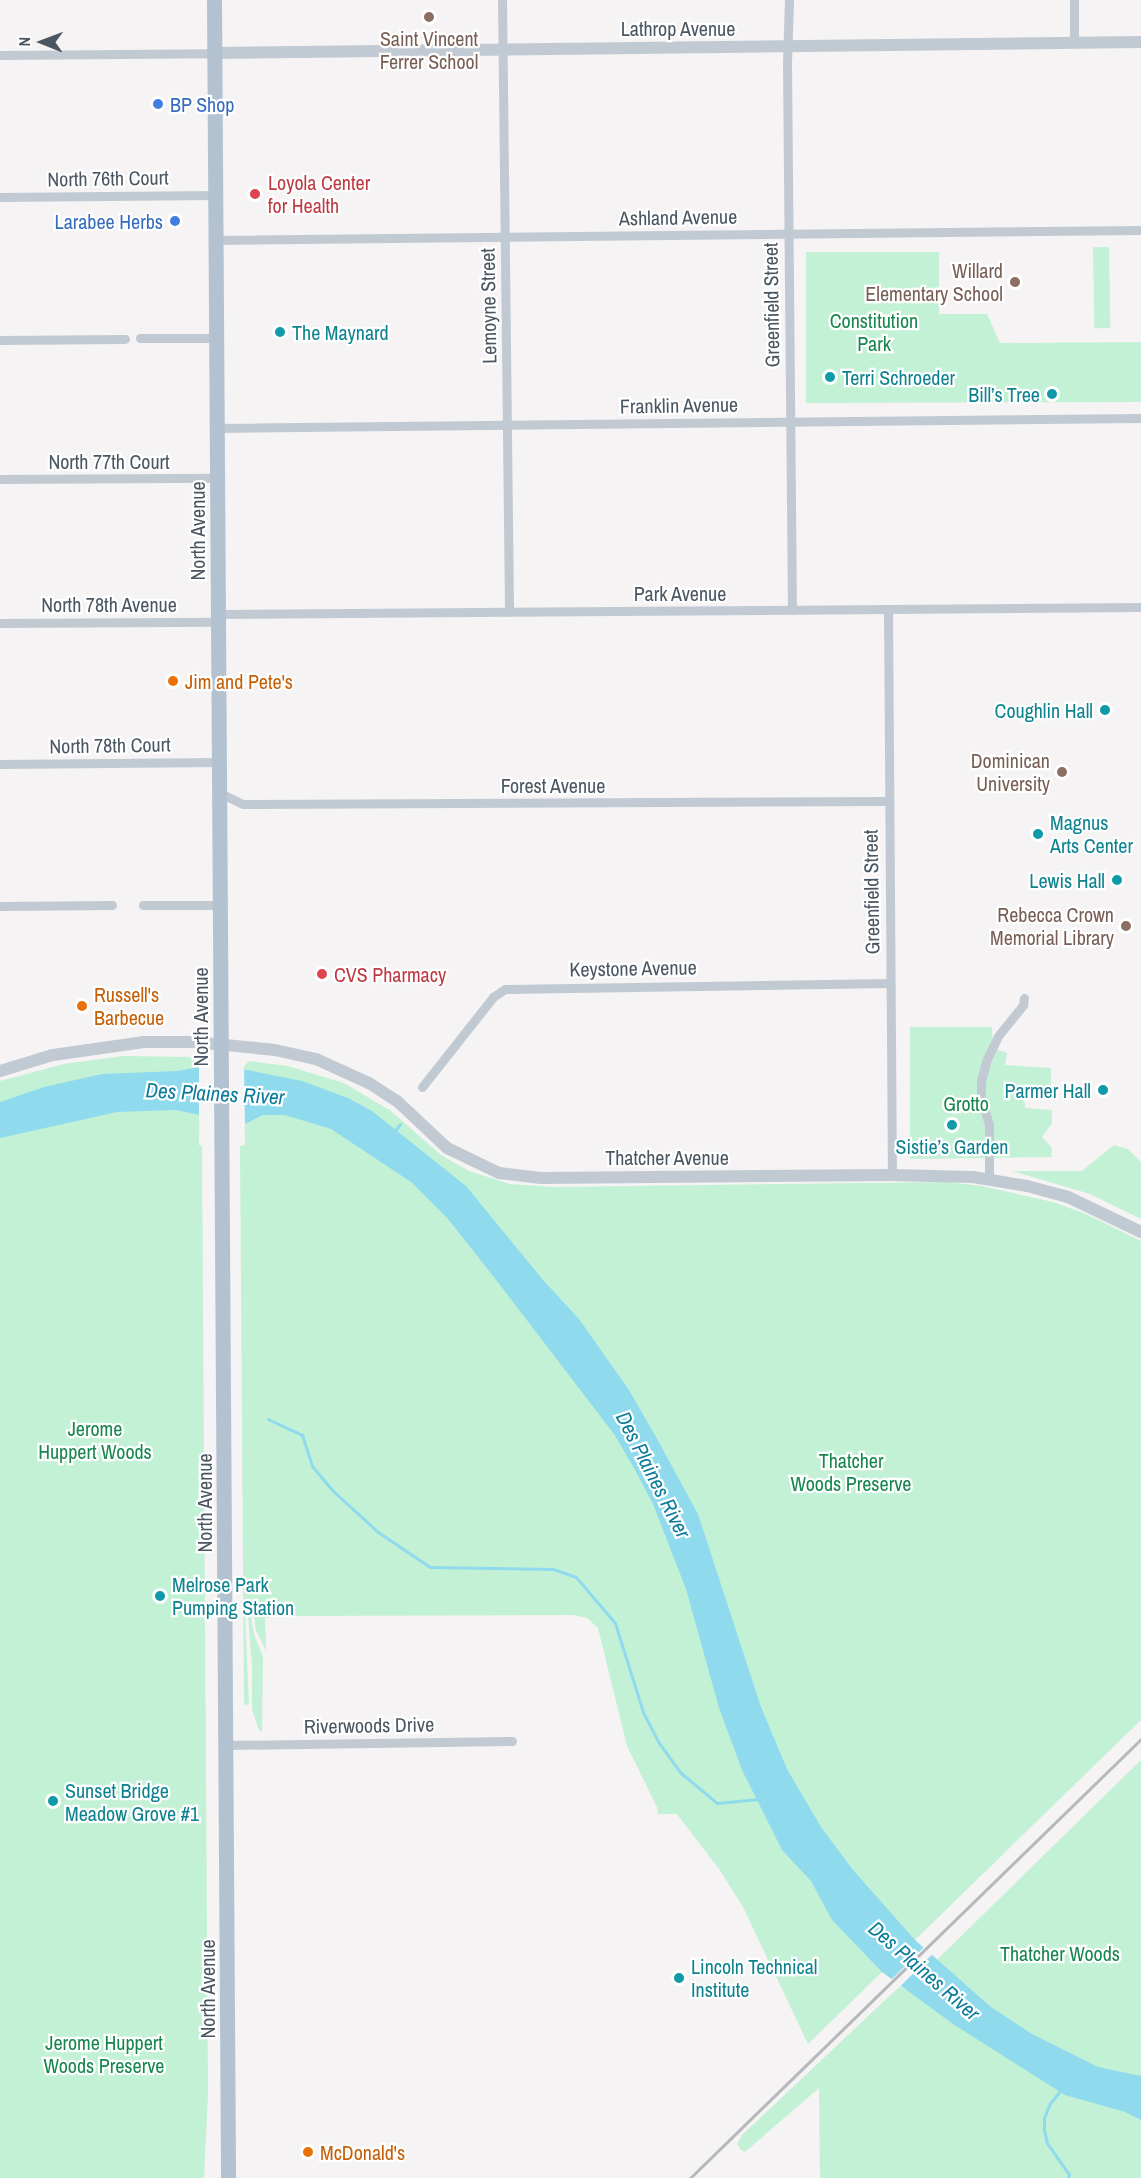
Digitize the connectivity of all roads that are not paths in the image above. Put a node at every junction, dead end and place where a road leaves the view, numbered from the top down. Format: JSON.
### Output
{"nodes":[{"id":1,"x":214,"y":0,"type":"edge"},
{"id":2,"x":502,"y":0,"type":"edge"},
{"id":3,"x":789,"y":0,"type":"edge"},
{"id":4,"x":1074,"y":0,"type":"edge"},
{"id":5,"x":1141,"y":42,"type":"edge"},
{"id":6,"x":1074,"y":43,"type":"junction"},
{"id":7,"x":788,"y":47,"type":"junction"},
{"id":8,"x":503,"y":49,"type":"junction"},
{"id":9,"x":214,"y":53,"type":"junction"},
{"id":10,"x":0,"y":56,"type":"edge"},
{"id":11,"x":216,"y":195,"type":"junction"},
{"id":12,"x":0,"y":197,"type":"edge"},
{"id":13,"x":1141,"y":230,"type":"edge"},
{"id":14,"x":788,"y":234,"type":"junction"},
{"id":15,"x":505,"y":237,"type":"junction"},
{"id":16,"x":216,"y":240,"type":"junction"},
{"id":17,"x":140,"y":338,"type":"dead end"},
{"id":18,"x":217,"y":338,"type":"junction"},
{"id":19,"x":125,"y":339,"type":"dead end"},
{"id":20,"x":0,"y":340,"type":"edge"},
{"id":21,"x":1141,"y":418,"type":"edge"},
{"id":22,"x":791,"y":422,"type":"junction"},
{"id":23,"x":507,"y":425,"type":"junction"},
{"id":24,"x":218,"y":428,"type":"junction"},
{"id":25,"x":218,"y":478,"type":"junction"},
{"id":26,"x":0,"y":479,"type":"edge"},
{"id":27,"x":1141,"y":607,"type":"edge"},
{"id":28,"x":888,"y":609,"type":"junction"},
{"id":29,"x":792,"y":610,"type":"junction"},
{"id":30,"x":509,"y":612,"type":"junction"},
{"id":31,"x":219,"y":618,"type":"junction"},
{"id":32,"x":0,"y":623,"type":"edge"},
{"id":33,"x":220,"y":762,"type":"junction"},
{"id":34,"x":0,"y":764,"type":"edge"},
{"id":35,"x":220,"y":793,"type":"junction"},
{"id":36,"x":888,"y":801,"type":"junction"},
{"id":37,"x":112,"y":905,"type":"dead end"},
{"id":38,"x":143,"y":905,"type":"dead end"},
{"id":39,"x":220,"y":905,"type":"junction"},
{"id":40,"x":0,"y":906,"type":"edge"},
{"id":41,"x":890,"y":983,"type":"junction"},
{"id":42,"x":1024,"y":998,"type":"dead end"},
{"id":43,"x":221,"y":1044,"type":"junction"},
{"id":44,"x":0,"y":1071,"type":"edge"},
{"id":45,"x":422,"y":1087,"type":"dead end"},
{"id":46,"x":892,"y":1175,"type":"junction"},
{"id":47,"x":989,"y":1179,"type":"junction"},
{"id":48,"x":1141,"y":1232,"type":"edge"},
{"id":49,"x":512,"y":1742,"type":"dead end"},
{"id":50,"x":226,"y":1745,"type":"junction"},
{"id":51,"x":228,"y":2178,"type":"edge"}],
"edges":[{"from":1,"to":9,"type":"main road","name":"North Avenue"},
{"from":2,"to":8,"type":"street","name":"Lemoyne Street"},
{"from":3,"to":7,"type":"street","name":"Greenfield Street"},
{"from":4,"to":6,"type":"street"},
{"from":5,"to":6,"type":"street","name":"Lathrop Avenue"},
{"from":6,"to":7,"type":"street","name":"Lathrop Avenue"},
{"from":7,"to":8,"type":"street","name":"Lathrop Avenue"},
{"from":7,"to":14,"type":"street","name":"Greenfield Street"},
{"from":8,"to":9,"type":"street","name":"Lathrop Avenue"},
{"from":8,"to":15,"type":"street","name":"Lemoyne Street"},
{"from":9,"to":10,"type":"street"},
{"from":9,"to":11,"type":"main road","name":"North Avenue"},
{"from":11,"to":12,"type":"street","name":"North 76th Court"},
{"from":11,"to":16,"type":"main road","name":"North Avenue"},
{"from":13,"to":14,"type":"street","name":"Ashland Avenue"},
{"from":14,"to":15,"type":"street","name":"Ashland Avenue"},
{"from":14,"to":22,"type":"street","name":"Greenfield Street"},
{"from":15,"to":16,"type":"street","name":"Ashland Avenue"},
{"from":15,"to":23,"type":"street","name":"Lemoyne Street"},
{"from":16,"to":18,"type":"main road","name":"North Avenue"},
{"from":17,"to":18,"type":"street"},
{"from":18,"to":24,"type":"main road","name":"North Avenue"},
{"from":19,"to":20,"type":"street"},
{"from":21,"to":22,"type":"street","name":"Franklin Avenue"},
{"from":22,"to":23,"type":"street","name":"Franklin Avenue"},
{"from":22,"to":29,"type":"street","name":"Greenfield Street"},
{"from":23,"to":24,"type":"street","name":"Franklin Avenue"},
{"from":23,"to":30,"type":"street","name":"Lemoyne Street"},
{"from":24,"to":25,"type":"main road","name":"North Avenue"},
{"from":25,"to":26,"type":"street","name":"North 77th Court"},
{"from":25,"to":31,"type":"main road","name":"North Avenue"},
{"from":27,"to":28,"type":"street","name":"Park Avenue"},
{"from":28,"to":29,"type":"street","name":"Park Avenue"},
{"from":28,"to":36,"type":"street","name":"Greenfield Street"},
{"from":29,"to":30,"type":"street","name":"Park Avenue"},
{"from":30,"to":31,"type":"street","name":"Park Avenue"},
{"from":31,"to":32,"type":"street","name":"North 78th Avenue"},
{"from":31,"to":33,"type":"main road","name":"North Avenue"},
{"from":33,"to":34,"type":"street","name":"North 78th Court"},
{"from":33,"to":35,"type":"main road","name":"North Avenue"},
{"from":35,"to":36,"type":"street","name":"Forest Avenue"},
{"from":35,"to":39,"type":"main road","name":"North Avenue"},
{"from":36,"to":41,"type":"street","name":"Greenfield Street"},
{"from":37,"to":40,"type":"street"},
{"from":38,"to":39,"type":"street"},
{"from":39,"to":43,"type":"main road","name":"North Avenue"},
{"from":41,"to":45,"type":"street","name":"Keystone Avenue"},
{"from":41,"to":46,"type":"street","name":"Greenfield Street"},
{"from":42,"to":47,"type":"street"},
{"from":43,"to":44,"type":"street","name":"Thatcher Avenue"},
{"from":43,"to":46,"type":"street","name":"Thatcher Avenue"},
{"from":43,"to":50,"type":"main road","name":"North Avenue"},
{"from":46,"to":47,"type":"street","name":"Thatcher Avenue"},
{"from":47,"to":48,"type":"street","name":"Thatcher Avenue"},
{"from":49,"to":50,"type":"street","name":"Riverwoods Drive"},
{"from":50,"to":51,"type":"main road","name":"North Avenue"}]}
